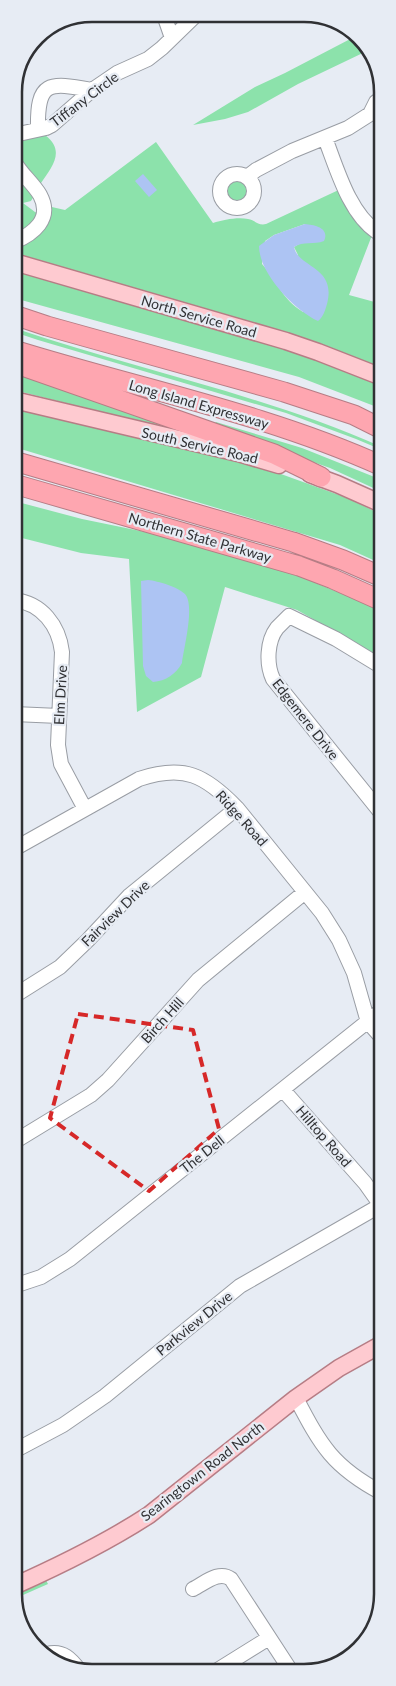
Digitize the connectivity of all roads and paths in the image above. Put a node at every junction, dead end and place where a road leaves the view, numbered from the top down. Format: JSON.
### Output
{"nodes":[{"id":1,"x":167,"y":22,"type":"edge"},
{"id":2,"x":189,"y":22,"type":"edge"},
{"id":3,"x":172,"y":38,"type":"junction"},
{"id":4,"x":92,"y":90,"type":"junction"},
{"id":5,"x":374,"y":116,"type":"edge"},
{"id":6,"x":38,"y":130,"type":"junction"},
{"id":7,"x":23,"y":133,"type":"edge"},
{"id":8,"x":324,"y":138,"type":"junction"},
{"id":9,"x":23,"y":173,"type":"edge"},
{"id":10,"x":247,"y":177,"type":"dead end"},
{"id":11,"x":374,"y":230,"type":"edge"},
{"id":12,"x":23,"y":238,"type":"edge"},
{"id":13,"x":23,"y":265,"type":"edge"},
{"id":14,"x":23,"y":318,"type":"edge"},
{"id":15,"x":23,"y":353,"type":"edge"},
{"id":16,"x":23,"y":367,"type":"edge"},
{"id":17,"x":374,"y":374,"type":"edge"},
{"id":18,"x":23,"y":402,"type":"edge"},
{"id":19,"x":354,"y":416,"type":"junction"},
{"id":20,"x":374,"y":419,"type":"edge"},
{"id":21,"x":374,"y":425,"type":"edge"},
{"id":22,"x":374,"y":462,"type":"edge"},
{"id":23,"x":23,"y":464,"type":"edge"},
{"id":24,"x":321,"y":477,"type":"junction"},
{"id":25,"x":23,"y":487,"type":"edge"},
{"id":26,"x":374,"y":500,"type":"edge"},
{"id":27,"x":374,"y":573,"type":"edge"},
{"id":28,"x":374,"y":597,"type":"edge"},
{"id":29,"x":23,"y":602,"type":"edge"},
{"id":30,"x":374,"y":661,"type":"edge"},
{"id":31,"x":23,"y":714,"type":"edge"},
{"id":32,"x":59,"y":716,"type":"junction"},
{"id":33,"x":374,"y":804,"type":"edge"},
{"id":34,"x":236,"y":808,"type":"junction"},
{"id":35,"x":85,"y":809,"type":"junction"},
{"id":36,"x":22,"y":844,"type":"edge"},
{"id":37,"x":305,"y":892,"type":"junction"},
{"id":38,"x":22,"y":991,"type":"edge"},
{"id":39,"x":373,"y":1017,"type":"edge"},
{"id":40,"x":368,"y":1022,"type":"junction"},
{"id":41,"x":373,"y":1028,"type":"edge"},
{"id":42,"x":283,"y":1090,"type":"junction"},
{"id":43,"x":22,"y":1137,"type":"edge"},
{"id":44,"x":373,"y":1195,"type":"edge"},
{"id":45,"x":373,"y":1210,"type":"edge"},
{"id":46,"x":22,"y":1283,"type":"edge"},
{"id":47,"x":373,"y":1349,"type":"edge"},
{"id":48,"x":296,"y":1398,"type":"junction"},
{"id":49,"x":22,"y":1447,"type":"edge"},
{"id":50,"x":373,"y":1488,"type":"edge"},
{"id":51,"x":22,"y":1582,"type":"edge"},
{"id":52,"x":194,"y":1589,"type":"dead end"},
{"id":53,"x":269,"y":1638,"type":"junction"},
{"id":54,"x":58,"y":1654,"type":"edge"},
{"id":55,"x":72,"y":1661,"type":"edge"},
{"id":56,"x":227,"y":1664,"type":"edge"},
{"id":57,"x":286,"y":1664,"type":"edge"}],
"edges":[{"from":1,"to":3,"type":"street"},
{"from":2,"to":3,"type":"street","name":"Tiffany Circle"},
{"from":3,"to":4,"type":"street","name":"Tiffany Circle"},
{"from":4,"to":6,"type":"street","name":"Tiffany Circle"},
{"from":4,"to":6,"type":"street"},
{"from":5,"to":8,"type":"street"},
{"from":6,"to":7,"type":"street","name":"Tiffany Circle"},
{"from":8,"to":10,"type":"street"},
{"from":8,"to":11,"type":"street"},
{"from":9,"to":12,"type":"street"},
{"from":13,"to":17,"type":"main road","name":"North Service Road"},
{"from":14,"to":19,"type":"highway"},
{"from":15,"to":22,"type":"highway","name":"Long Island Expressway"},
{"from":16,"to":24,"type":"highway"},
{"from":18,"to":24,"type":"main road","name":"South Service Road"},
{"from":19,"to":20,"type":"highway"},
{"from":19,"to":21,"type":"highway"},
{"from":23,"to":27,"type":"highway","name":"Northern State Parkway"},
{"from":24,"to":26,"type":"main road","name":"South Service Road"},
{"from":25,"to":28,"type":"highway","name":"Northern State Parkway"},
{"from":29,"to":32,"type":"street","name":"Elm Drive"},
{"from":30,"to":33,"type":"street","name":"Edgemere Drive"},
{"from":31,"to":32,"type":"street"},
{"from":32,"to":35,"type":"street","name":"Elm Drive"},
{"from":34,"to":35,"type":"street","name":"Ridge Road"},
{"from":34,"to":37,"type":"street","name":"Ridge Road"},
{"from":34,"to":38,"type":"street","name":"Fairview Drive"},
{"from":35,"to":36,"type":"street","name":"Ridge Road"},
{"from":37,"to":40,"type":"street","name":"Ridge Road"},
{"from":37,"to":43,"type":"street","name":"Birch Hill"},
{"from":39,"to":40,"type":"street","name":"The Dell"},
{"from":40,"to":41,"type":"street","name":"Ridge Road"},
{"from":40,"to":42,"type":"street","name":"The Dell"},
{"from":42,"to":44,"type":"street","name":"Hilltop Road"},
{"from":42,"to":46,"type":"street","name":"The Dell"},
{"from":45,"to":49,"type":"street","name":"Parkview Drive"},
{"from":47,"to":48,"type":"main road","name":"Searingtown Road North"},
{"from":48,"to":50,"type":"street"},
{"from":48,"to":51,"type":"main road","name":"Searingtown Road North"},
{"from":52,"to":53,"type":"street"},
{"from":53,"to":56,"type":"street"},
{"from":53,"to":57,"type":"street"},
{"from":54,"to":55,"type":"street"}]}
